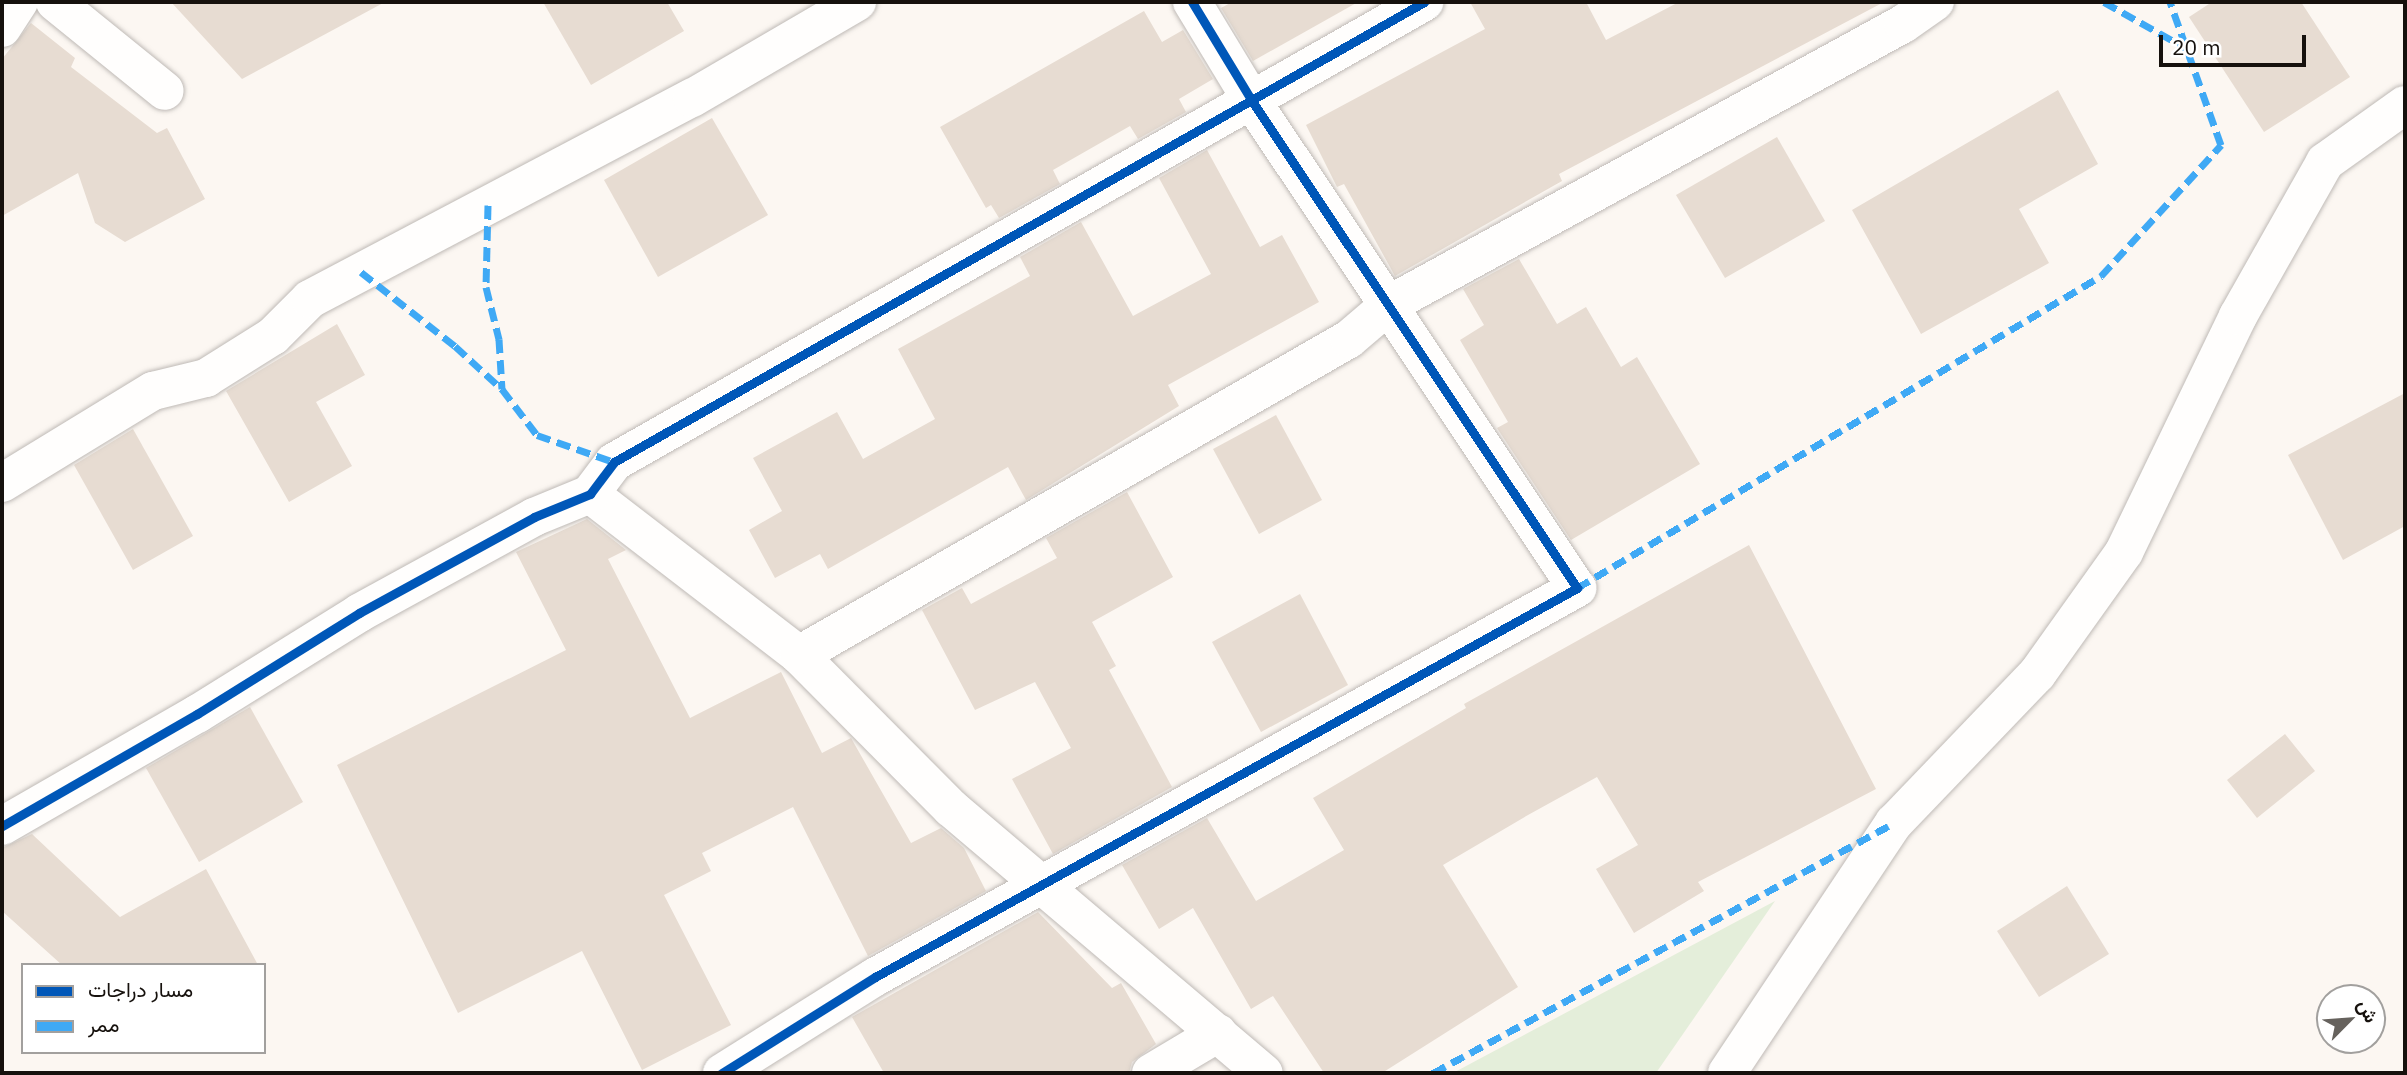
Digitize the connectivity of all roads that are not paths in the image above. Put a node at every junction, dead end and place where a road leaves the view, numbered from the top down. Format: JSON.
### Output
{"nodes":[{"id":1,"x":19,"y":2,"type":"edge"},
{"id":2,"x":55,"y":2,"type":"edge"},
{"id":3,"x":858,"y":2,"type":"edge"},
{"id":4,"x":1192,"y":2,"type":"edge"},
{"id":5,"x":1423,"y":2,"type":"edge"},
{"id":6,"x":1935,"y":2,"type":"edge"},
{"id":7,"x":2,"y":28,"type":"edge"},
{"id":8,"x":166,"y":90,"type":"dead end"},
{"id":9,"x":1252,"y":101,"type":"junction"},
{"id":10,"x":2405,"y":105,"type":"edge"},
{"id":11,"x":1390,"y":304,"type":"junction"},
{"id":12,"x":2,"y":484,"type":"edge"},
{"id":13,"x":590,"y":494,"type":"junction"},
{"id":14,"x":799,"y":656,"type":"junction"},
{"id":15,"x":2,"y":826,"type":"edge"},
{"id":16,"x":1045,"y":886,"type":"junction"},
{"id":17,"x":1218,"y":1033,"type":"junction"},
{"id":18,"x":722,"y":1073,"type":"edge"},
{"id":19,"x":1151,"y":1073,"type":"edge"},
{"id":20,"x":1264,"y":1073,"type":"edge"},
{"id":21,"x":1727,"y":1073,"type":"edge"}],
"edges":[{"from":1,"to":7,"type":"street"},
{"from":2,"to":8,"type":"street"},
{"from":3,"to":12,"type":"street"},
{"from":4,"to":9,"type":"street"},
{"from":5,"to":9,"type":"street"},
{"from":6,"to":11,"type":"street"},
{"from":9,"to":11,"type":"street"},
{"from":9,"to":13,"type":"street"},
{"from":10,"to":21,"type":"street"},
{"from":11,"to":14,"type":"street"},
{"from":11,"to":16,"type":"street"},
{"from":13,"to":14,"type":"street"},
{"from":13,"to":15,"type":"street"},
{"from":14,"to":16,"type":"street"},
{"from":16,"to":17,"type":"street"},
{"from":16,"to":18,"type":"street"},
{"from":17,"to":19,"type":"street"},
{"from":17,"to":20,"type":"street"}]}
